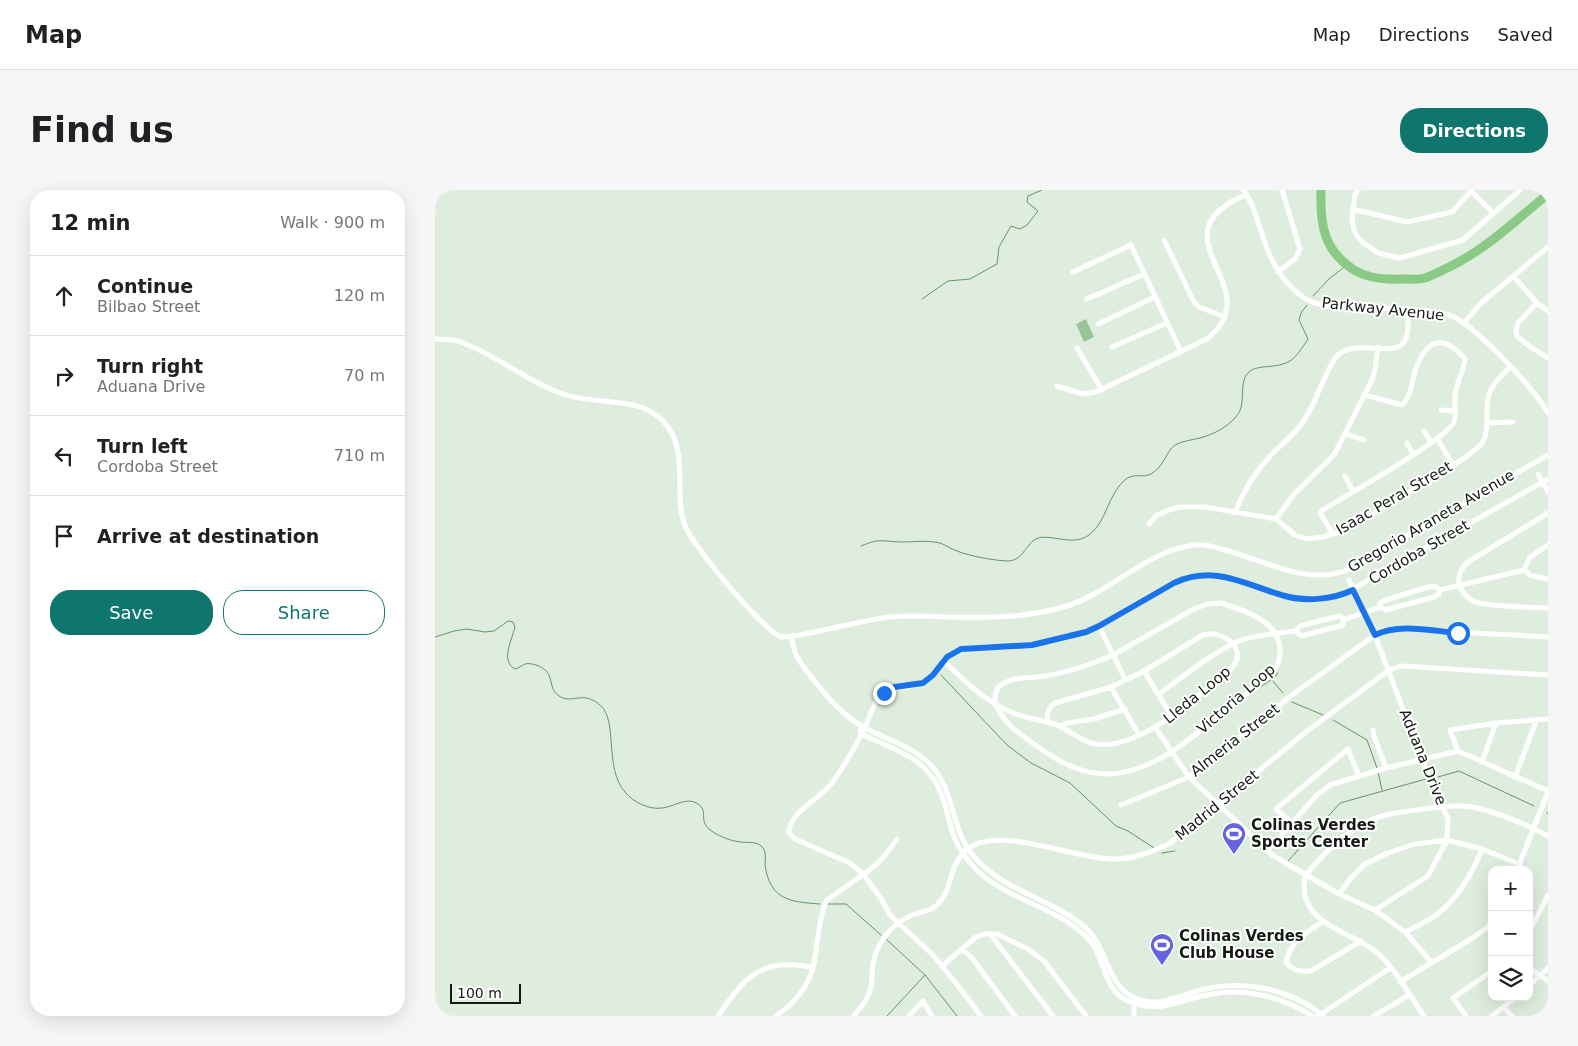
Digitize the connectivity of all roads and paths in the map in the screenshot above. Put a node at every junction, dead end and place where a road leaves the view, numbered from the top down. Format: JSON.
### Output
{"nodes":[{"id":1,"x":1243,"y":190,"type":"edge"},
{"id":2,"x":1282,"y":190,"type":"edge"},
{"id":3,"x":1358,"y":190,"type":"edge"},
{"id":4,"x":1471,"y":190,"type":"edge"},
{"id":5,"x":1519,"y":190,"type":"edge"},
{"id":6,"x":1247,"y":195,"type":"junction"},
{"id":7,"x":1352,"y":209,"type":"junction"},
{"id":8,"x":1493,"y":213,"type":"junction"},
{"id":9,"x":1164,"y":240,"type":"dead end"},
{"id":10,"x":1548,"y":247,"type":"edge"},
{"id":11,"x":1073,"y":272,"type":"dead end"},
{"id":12,"x":1278,"y":272,"type":"junction"},
{"id":13,"x":1144,"y":274,"type":"junction"},
{"id":14,"x":1513,"y":276,"type":"junction"},
{"id":15,"x":1155,"y":297,"type":"junction"},
{"id":16,"x":1087,"y":298,"type":"dead end"},
{"id":17,"x":1537,"y":303,"type":"junction"},
{"id":18,"x":1408,"y":310,"type":"junction"},
{"id":19,"x":1548,"y":311,"type":"edge"},
{"id":20,"x":1225,"y":317,"type":"junction"},
{"id":21,"x":1464,"y":322,"type":"junction"},
{"id":22,"x":1167,"y":323,"type":"junction"},
{"id":23,"x":1098,"y":324,"type":"dead end"},
{"id":24,"x":435,"y":339,"type":"edge"},
{"id":25,"x":1112,"y":347,"type":"dead end"},
{"id":26,"x":1378,"y":347,"type":"junction"},
{"id":27,"x":1077,"y":348,"type":"dead end"},
{"id":28,"x":1181,"y":352,"type":"junction"},
{"id":29,"x":1548,"y":358,"type":"edge"},
{"id":30,"x":1510,"y":367,"type":"junction"},
{"id":31,"x":1057,"y":386,"type":"dead end"},
{"id":32,"x":1102,"y":390,"type":"junction"},
{"id":33,"x":1365,"y":395,"type":"junction"},
{"id":34,"x":1441,"y":410,"type":"dead end"},
{"id":35,"x":1454,"y":411,"type":"junction"},
{"id":36,"x":1548,"y":413,"type":"edge"},
{"id":37,"x":1513,"y":422,"type":"dead end"},
{"id":38,"x":1487,"y":423,"type":"junction"},
{"id":39,"x":1424,"y":431,"type":"dead end"},
{"id":40,"x":1346,"y":434,"type":"junction"},
{"id":41,"x":1437,"y":438,"type":"junction"},
{"id":42,"x":1365,"y":440,"type":"dead end"},
{"id":43,"x":1431,"y":442,"type":"junction"},
{"id":44,"x":1407,"y":443,"type":"dead end"},
{"id":45,"x":1413,"y":454,"type":"junction"},
{"id":46,"x":1548,"y":455,"type":"edge"},
{"id":47,"x":1453,"y":465,"type":"junction"},
{"id":48,"x":1538,"y":474,"type":"dead end"},
{"id":49,"x":1345,"y":476,"type":"dead end"},
{"id":50,"x":1545,"y":481,"type":"edge"},
{"id":51,"x":1353,"y":491,"type":"junction"},
{"id":52,"x":1548,"y":492,"type":"edge"},
{"id":53,"x":1235,"y":512,"type":"junction"},
{"id":54,"x":1548,"y":513,"type":"edge"},
{"id":55,"x":1276,"y":519,"type":"junction"},
{"id":56,"x":1149,"y":524,"type":"dead end"},
{"id":57,"x":1333,"y":534,"type":"junction"},
{"id":58,"x":1548,"y":545,"type":"edge"},
{"id":59,"x":1524,"y":570,"type":"junction"},
{"id":60,"x":1548,"y":579,"type":"edge"},
{"id":61,"x":1349,"y":580,"type":"dead end"},
{"id":62,"x":1460,"y":586,"type":"junction"},
{"id":63,"x":1353,"y":590,"type":"junction"},
{"id":64,"x":1440,"y":590,"type":"junction"},
{"id":65,"x":1379,"y":607,"type":"junction"},
{"id":66,"x":1548,"y":608,"type":"edge"},
{"id":67,"x":1364,"y":612,"type":"junction"},
{"id":68,"x":1344,"y":620,"type":"junction"},
{"id":69,"x":1099,"y":626,"type":"junction"},
{"id":70,"x":1297,"y":631,"type":"junction"},
{"id":71,"x":1277,"y":634,"type":"junction"},
{"id":72,"x":1375,"y":635,"type":"junction"},
{"id":73,"x":792,"y":636,"type":"junction"},
{"id":74,"x":1548,"y":638,"type":"edge"},
{"id":75,"x":1234,"y":644,"type":"junction"},
{"id":76,"x":1113,"y":655,"type":"junction"},
{"id":77,"x":943,"y":660,"type":"junction"},
{"id":78,"x":1144,"y":670,"type":"junction"},
{"id":79,"x":1389,"y":670,"type":"junction"},
{"id":80,"x":1548,"y":675,"type":"edge"},
{"id":81,"x":1125,"y":679,"type":"junction"},
{"id":82,"x":1111,"y":687,"type":"junction"},
{"id":83,"x":1159,"y":694,"type":"junction"},
{"id":84,"x":996,"y":704,"type":"junction"},
{"id":85,"x":1125,"y":709,"type":"junction"},
{"id":86,"x":1172,"y":717,"type":"junction"},
{"id":87,"x":1537,"y":719,"type":"junction"},
{"id":88,"x":1548,"y":719,"type":"edge"},
{"id":89,"x":855,"y":722,"type":"junction"},
{"id":90,"x":1047,"y":722,"type":"junction"},
{"id":91,"x":1495,"y":723,"type":"junction"},
{"id":92,"x":1060,"y":726,"type":"junction"},
{"id":93,"x":1155,"y":727,"type":"junction"},
{"id":94,"x":865,"y":728,"type":"junction"},
{"id":95,"x":1373,"y":730,"type":"dead end"},
{"id":96,"x":862,"y":734,"type":"junction"},
{"id":97,"x":1139,"y":735,"type":"junction"},
{"id":98,"x":1458,"y":751,"type":"junction"},
{"id":99,"x":1171,"y":752,"type":"junction"},
{"id":100,"x":1422,"y":760,"type":"junction"},
{"id":101,"x":1482,"y":762,"type":"junction"},
{"id":102,"x":1385,"y":768,"type":"junction"},
{"id":103,"x":1359,"y":776,"type":"junction"},
{"id":104,"x":1189,"y":777,"type":"junction"},
{"id":105,"x":1515,"y":777,"type":"junction"},
{"id":106,"x":1548,"y":792,"type":"edge"},
{"id":107,"x":1217,"y":804,"type":"junction"},
{"id":108,"x":1121,"y":805,"type":"dead end"},
{"id":109,"x":1442,"y":806,"type":"junction"},
{"id":110,"x":1292,"y":823,"type":"junction"},
{"id":111,"x":1533,"y":828,"type":"junction"},
{"id":112,"x":1548,"y":836,"type":"edge"},
{"id":113,"x":897,"y":839,"type":"dead end"},
{"id":114,"x":1447,"y":840,"type":"junction"},
{"id":115,"x":1482,"y":849,"type":"junction"},
{"id":116,"x":966,"y":851,"type":"junction"},
{"id":117,"x":1267,"y":851,"type":"junction"},
{"id":118,"x":1516,"y":866,"type":"edge"},
{"id":119,"x":1518,"y":866,"type":"edge"},
{"id":120,"x":864,"y":876,"type":"junction"},
{"id":121,"x":1305,"y":876,"type":"junction"},
{"id":122,"x":1339,"y":894,"type":"junction"},
{"id":123,"x":1548,"y":894,"type":"edge"},
{"id":124,"x":1375,"y":910,"type":"junction"},
{"id":125,"x":1323,"y":921,"type":"junction"},
{"id":126,"x":897,"y":922,"type":"junction"},
{"id":127,"x":1533,"y":924,"type":"edge"},
{"id":128,"x":1488,"y":930,"type":"edge"},
{"id":129,"x":1405,"y":932,"type":"junction"},
{"id":130,"x":990,"y":934,"type":"junction"},
{"id":131,"x":1361,"y":941,"type":"junction"},
{"id":132,"x":963,"y":948,"type":"junction"},
{"id":133,"x":1432,"y":963,"type":"junction"},
{"id":134,"x":942,"y":966,"type":"junction"},
{"id":135,"x":813,"y":967,"type":"junction"},
{"id":136,"x":1390,"y":968,"type":"junction"},
{"id":137,"x":1548,"y":968,"type":"edge"},
{"id":138,"x":1533,"y":971,"type":"edge"},
{"id":139,"x":1488,"y":974,"type":"edge"},
{"id":140,"x":1541,"y":977,"type":"junction"},
{"id":141,"x":1400,"y":982,"type":"junction"},
{"id":142,"x":1548,"y":982,"type":"edge"},
{"id":143,"x":1533,"y":983,"type":"edge"},
{"id":144,"x":1409,"y":995,"type":"junction"},
{"id":145,"x":1512,"y":1001,"type":"edge"},
{"id":146,"x":1134,"y":1004,"type":"junction"},
{"id":147,"x":1504,"y":1008,"type":"junction"},
{"id":148,"x":1320,"y":1015,"type":"edge"},
{"id":149,"x":718,"y":1016,"type":"edge"},
{"id":150,"x":775,"y":1016,"type":"edge"},
{"id":151,"x":854,"y":1016,"type":"edge"},
{"id":152,"x":909,"y":1016,"type":"edge"},
{"id":153,"x":932,"y":1016,"type":"edge"},
{"id":154,"x":981,"y":1016,"type":"edge"},
{"id":155,"x":1015,"y":1016,"type":"edge"},
{"id":156,"x":1053,"y":1016,"type":"edge"},
{"id":157,"x":1086,"y":1016,"type":"edge"},
{"id":158,"x":1134,"y":1016,"type":"edge"},
{"id":159,"x":1312,"y":1016,"type":"edge"},
{"id":160,"x":1374,"y":1016,"type":"edge"},
{"id":161,"x":1424,"y":1016,"type":"edge"},
{"id":162,"x":1466,"y":1016,"type":"edge"},
{"id":163,"x":1492,"y":1016,"type":"edge"},
{"id":164,"x":1512,"y":1016,"type":"edge"}],
"edges":[{"from":1,"to":6,"type":"street","name":"Parkway Avenue"},
{"from":2,"to":12,"type":"street"},
{"from":3,"to":7,"type":"street"},
{"from":4,"to":7,"type":"street"},
{"from":4,"to":8,"type":"street"},
{"from":5,"to":8,"type":"street"},
{"from":6,"to":12,"type":"street","name":"Parkway Avenue"},
{"from":6,"to":20,"type":"street"},
{"from":7,"to":8,"type":"street"},
{"from":9,"to":20,"type":"street"},
{"from":10,"to":14,"type":"street"},
{"from":11,"to":13,"type":"street"},
{"from":12,"to":18,"type":"street","name":"Parkway Avenue"},
{"from":13,"to":15,"type":"street"},
{"from":13,"to":16,"type":"street"},
{"from":14,"to":17,"type":"street"},
{"from":14,"to":21,"type":"street"},
{"from":15,"to":22,"type":"street"},
{"from":15,"to":23,"type":"street"},
{"from":17,"to":19,"type":"street"},
{"from":17,"to":29,"type":"street"},
{"from":18,"to":21,"type":"street","name":"Parkway Avenue"},
{"from":18,"to":26,"type":"street"},
{"from":20,"to":28,"type":"street"},
{"from":21,"to":30,"type":"street","name":"Parkway Avenue"},
{"from":22,"to":25,"type":"street"},
{"from":22,"to":28,"type":"street"},
{"from":24,"to":73,"type":"street"},
{"from":26,"to":33,"type":"street"},
{"from":26,"to":53,"type":"street"},
{"from":27,"to":32,"type":"street"},
{"from":28,"to":32,"type":"street"},
{"from":30,"to":36,"type":"street","name":"Parkway Avenue"},
{"from":30,"to":38,"type":"street","name":"Isaac Peral Street"},
{"from":31,"to":32,"type":"street"},
{"from":33,"to":35,"type":"street"},
{"from":33,"to":40,"type":"street"},
{"from":34,"to":35,"type":"street"},
{"from":35,"to":41,"type":"street"},
{"from":37,"to":38,"type":"street"},
{"from":38,"to":47,"type":"street","name":"Isaac Peral Street"},
{"from":39,"to":43,"type":"street"},
{"from":40,"to":42,"type":"street"},
{"from":40,"to":55,"type":"street"},
{"from":41,"to":43,"type":"street"},
{"from":41,"to":47,"type":"street"},
{"from":43,"to":45,"type":"street"},
{"from":44,"to":45,"type":"street"},
{"from":45,"to":51,"type":"street"},
{"from":46,"to":73,"type":"street","name":"Gregorio Araneta Avenue"},
{"from":47,"to":57,"type":"street","name":"Isaac Peral Street"},
{"from":48,"to":50,"type":"street"},
{"from":49,"to":51,"type":"street"},
{"from":50,"to":52,"type":"street"},
{"from":50,"to":63,"type":"street","name":"Cordoba Street"},
{"from":51,"to":57,"type":"street"},
{"from":53,"to":55,"type":"street"},
{"from":53,"to":56,"type":"street"},
{"from":54,"to":62,"type":"street"},
{"from":55,"to":57,"type":"street","name":"Isaac Peral Street"},
{"from":58,"to":59,"type":"street"},
{"from":59,"to":60,"type":"street"},
{"from":59,"to":62,"type":"street"},
{"from":61,"to":63,"type":"street","name":"Aduana Drive"},
{"from":62,"to":64,"type":"street"},
{"from":62,"to":66,"type":"street"},
{"from":63,"to":67,"type":"street","name":"Aduana Drive"},
{"from":63,"to":69,"type":"street","name":"Cordoba Street"},
{"from":64,"to":65,"type":"street"},
{"from":64,"to":65,"type":"street"},
{"from":65,"to":67,"type":"street"},
{"from":67,"to":68,"type":"street"},
{"from":67,"to":72,"type":"street","name":"Aduana Drive"},
{"from":68,"to":70,"type":"street"},
{"from":68,"to":70,"type":"street"},
{"from":69,"to":76,"type":"street"},
{"from":69,"to":77,"type":"street","name":"Cordoba Street"},
{"from":70,"to":71,"type":"street"},
{"from":71,"to":75,"type":"street"},
{"from":71,"to":76,"type":"street"},
{"from":71,"to":99,"type":"street","name":"Victoria Loop"},
{"from":72,"to":74,"type":"street"},
{"from":72,"to":79,"type":"street","name":"Aduana Drive"},
{"from":72,"to":104,"type":"street","name":"Almeria Street"},
{"from":73,"to":89,"type":"street"},
{"from":75,"to":78,"type":"street","name":"Lleda Loop"},
{"from":75,"to":83,"type":"street"},
{"from":75,"to":86,"type":"street","name":"Lleda Loop"},
{"from":76,"to":81,"type":"street"},
{"from":76,"to":84,"type":"street"},
{"from":77,"to":84,"type":"street"},
{"from":77,"to":94,"type":"street","name":"Cordoba Street"},
{"from":78,"to":81,"type":"street","name":"Lleda Loop"},
{"from":78,"to":83,"type":"street"},
{"from":79,"to":80,"type":"street","name":"Madrid Street"},
{"from":79,"to":100,"type":"street","name":"Aduana Drive"},
{"from":79,"to":107,"type":"street","name":"Madrid Street"},
{"from":81,"to":82,"type":"street","name":"Lleda Loop"},
{"from":82,"to":85,"type":"street"},
{"from":82,"to":90,"type":"street","name":"Lleda Loop"},
{"from":83,"to":86,"type":"street"},
{"from":84,"to":90,"type":"street","name":"Lleda Loop"},
{"from":84,"to":99,"type":"street","name":"Victoria Loop"},
{"from":85,"to":92,"type":"street"},
{"from":85,"to":97,"type":"street"},
{"from":86,"to":93,"type":"street","name":"Lleda Loop"},
{"from":87,"to":88,"type":"street"},
{"from":87,"to":91,"type":"street"},
{"from":87,"to":105,"type":"street"},
{"from":89,"to":94,"type":"street"},
{"from":89,"to":96,"type":"street"},
{"from":90,"to":92,"type":"street","name":"Lleda Loop"},
{"from":91,"to":98,"type":"street"},
{"from":91,"to":101,"type":"street"},
{"from":92,"to":97,"type":"street","name":"Lleda Loop"},
{"from":93,"to":97,"type":"street","name":"Lleda Loop"},
{"from":93,"to":99,"type":"street"},
{"from":94,"to":96,"type":"street","name":"Cordoba Street"},
{"from":94,"to":116,"type":"street"},
{"from":95,"to":102,"type":"street"},
{"from":96,"to":116,"type":"street"},
{"from":96,"to":120,"type":"street","name":"Cordoba Street"},
{"from":98,"to":100,"type":"street"},
{"from":98,"to":101,"type":"street"},
{"from":99,"to":104,"type":"street"},
{"from":100,"to":102,"type":"street"},
{"from":100,"to":109,"type":"street","name":"Aduana Drive"},
{"from":101,"to":105,"type":"street"},
{"from":102,"to":103,"type":"street"},
{"from":103,"to":110,"type":"street"},
{"from":103,"to":110,"type":"street"},
{"from":104,"to":107,"type":"street"},
{"from":104,"to":108,"type":"street","name":"Almeria Street"},
{"from":105,"to":106,"type":"street"},
{"from":106,"to":111,"type":"street"},
{"from":107,"to":116,"type":"street","name":"Madrid Street"},
{"from":107,"to":117,"type":"street"},
{"from":109,"to":111,"type":"street"},
{"from":109,"to":114,"type":"street","name":"Aduana Drive"},
{"from":109,"to":121,"type":"street"},
{"from":110,"to":117,"type":"street"},
{"from":111,"to":112,"type":"street"},
{"from":111,"to":119,"type":"street"},
{"from":113,"to":120,"type":"street"},
{"from":114,"to":115,"type":"street"},
{"from":114,"to":122,"type":"street"},
{"from":114,"to":124,"type":"street","name":"Aduana Drive"},
{"from":115,"to":118,"type":"street"},
{"from":115,"to":129,"type":"street"},
{"from":116,"to":126,"type":"street"},
{"from":116,"to":146,"type":"street"},
{"from":116,"to":148,"type":"street"},
{"from":117,"to":121,"type":"street"},
{"from":120,"to":126,"type":"street"},
{"from":120,"to":135,"type":"street"},
{"from":121,"to":122,"type":"street"},
{"from":121,"to":125,"type":"street"},
{"from":122,"to":124,"type":"street"},
{"from":123,"to":127,"type":"street"},
{"from":124,"to":129,"type":"street"},
{"from":125,"to":131,"type":"street"},
{"from":125,"to":131,"type":"street"},
{"from":126,"to":134,"type":"street"},
{"from":126,"to":151,"type":"street"},
{"from":128,"to":133,"type":"street"},
{"from":129,"to":133,"type":"street"},
{"from":130,"to":132,"type":"street"},
{"from":130,"to":156,"type":"street"},
{"from":130,"to":157,"type":"street"},
{"from":131,"to":136,"type":"street"},
{"from":132,"to":134,"type":"street"},
{"from":132,"to":155,"type":"street"},
{"from":133,"to":141,"type":"street"},
{"from":134,"to":154,"type":"street"},
{"from":135,"to":149,"type":"street"},
{"from":135,"to":150,"type":"street"},
{"from":136,"to":141,"type":"street"},
{"from":136,"to":148,"type":"street"},
{"from":137,"to":140,"type":"street"},
{"from":138,"to":140,"type":"street"},
{"from":139,"to":162,"type":"street"},
{"from":140,"to":142,"type":"street"},
{"from":140,"to":143,"type":"street"},
{"from":141,"to":144,"type":"street"},
{"from":144,"to":160,"type":"street"},
{"from":144,"to":161,"type":"street"},
{"from":145,"to":147,"type":"street"},
{"from":146,"to":158,"type":"street"},
{"from":146,"to":159,"type":"street"},
{"from":147,"to":163,"type":"street"},
{"from":147,"to":164,"type":"street"},
{"from":152,"to":153,"type":"street"}]}
